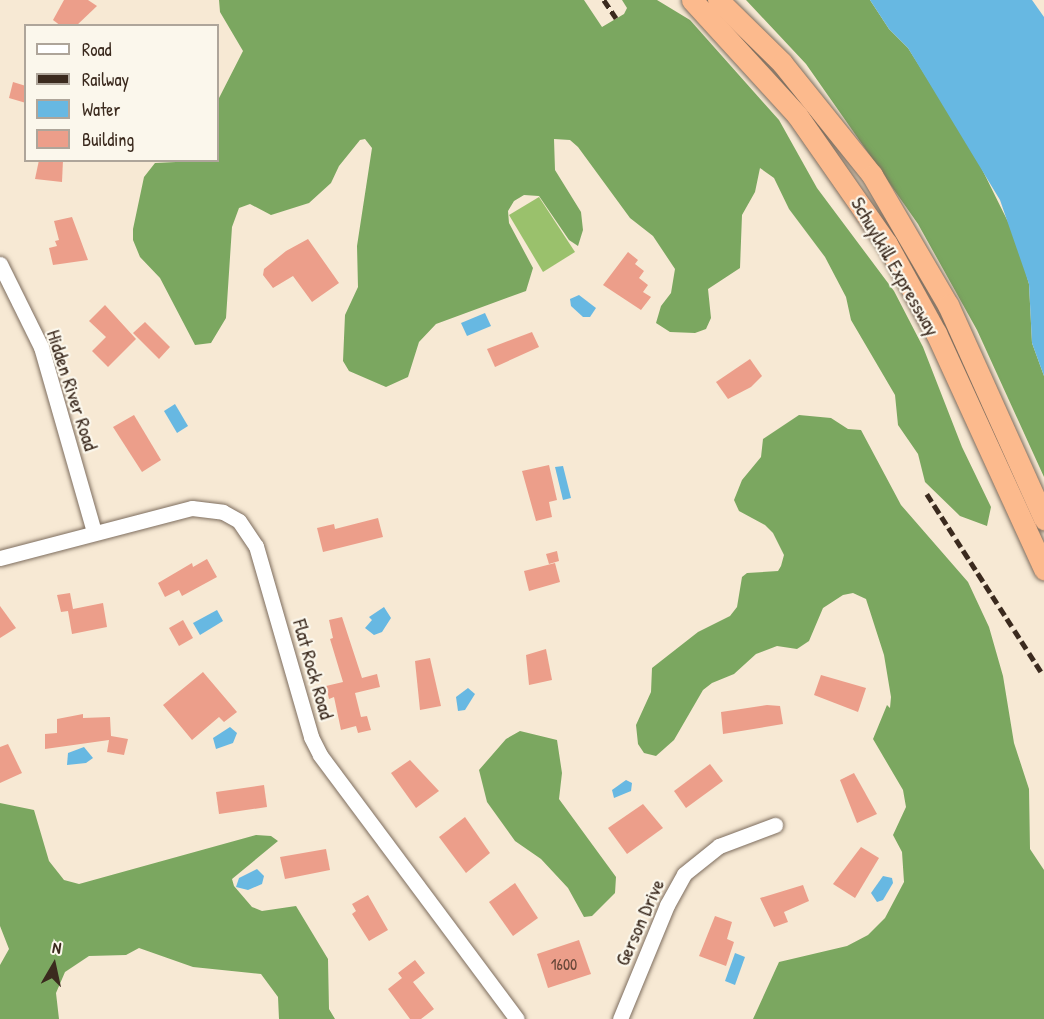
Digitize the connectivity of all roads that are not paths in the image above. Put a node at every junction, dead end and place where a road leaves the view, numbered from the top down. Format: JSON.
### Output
{"nodes":[{"id":1,"x":693,"y":0,"type":"edge"},
{"id":2,"x":718,"y":0,"type":"edge"},
{"id":3,"x":0,"y":264,"type":"edge"},
{"id":4,"x":1044,"y":519,"type":"edge"},
{"id":5,"x":94,"y":532,"type":"junction"},
{"id":6,"x":0,"y":558,"type":"edge"},
{"id":7,"x":1044,"y":569,"type":"edge"},
{"id":8,"x":775,"y":825,"type":"dead end"},
{"id":9,"x":517,"y":1019,"type":"edge"},
{"id":10,"x":620,"y":1019,"type":"edge"}],
"edges":[{"from":1,"to":7,"type":"highway","name":"Schuylkill Expressway"},
{"from":2,"to":4,"type":"highway","name":"Schuylkill Expressway"},
{"from":3,"to":5,"type":"street","name":"Hidden River Road"},
{"from":5,"to":6,"type":"street","name":"Flat Rock Road"},
{"from":5,"to":9,"type":"street","name":"Flat Rock Road"},
{"from":8,"to":10,"type":"street","name":"Gerson Drive"}]}
